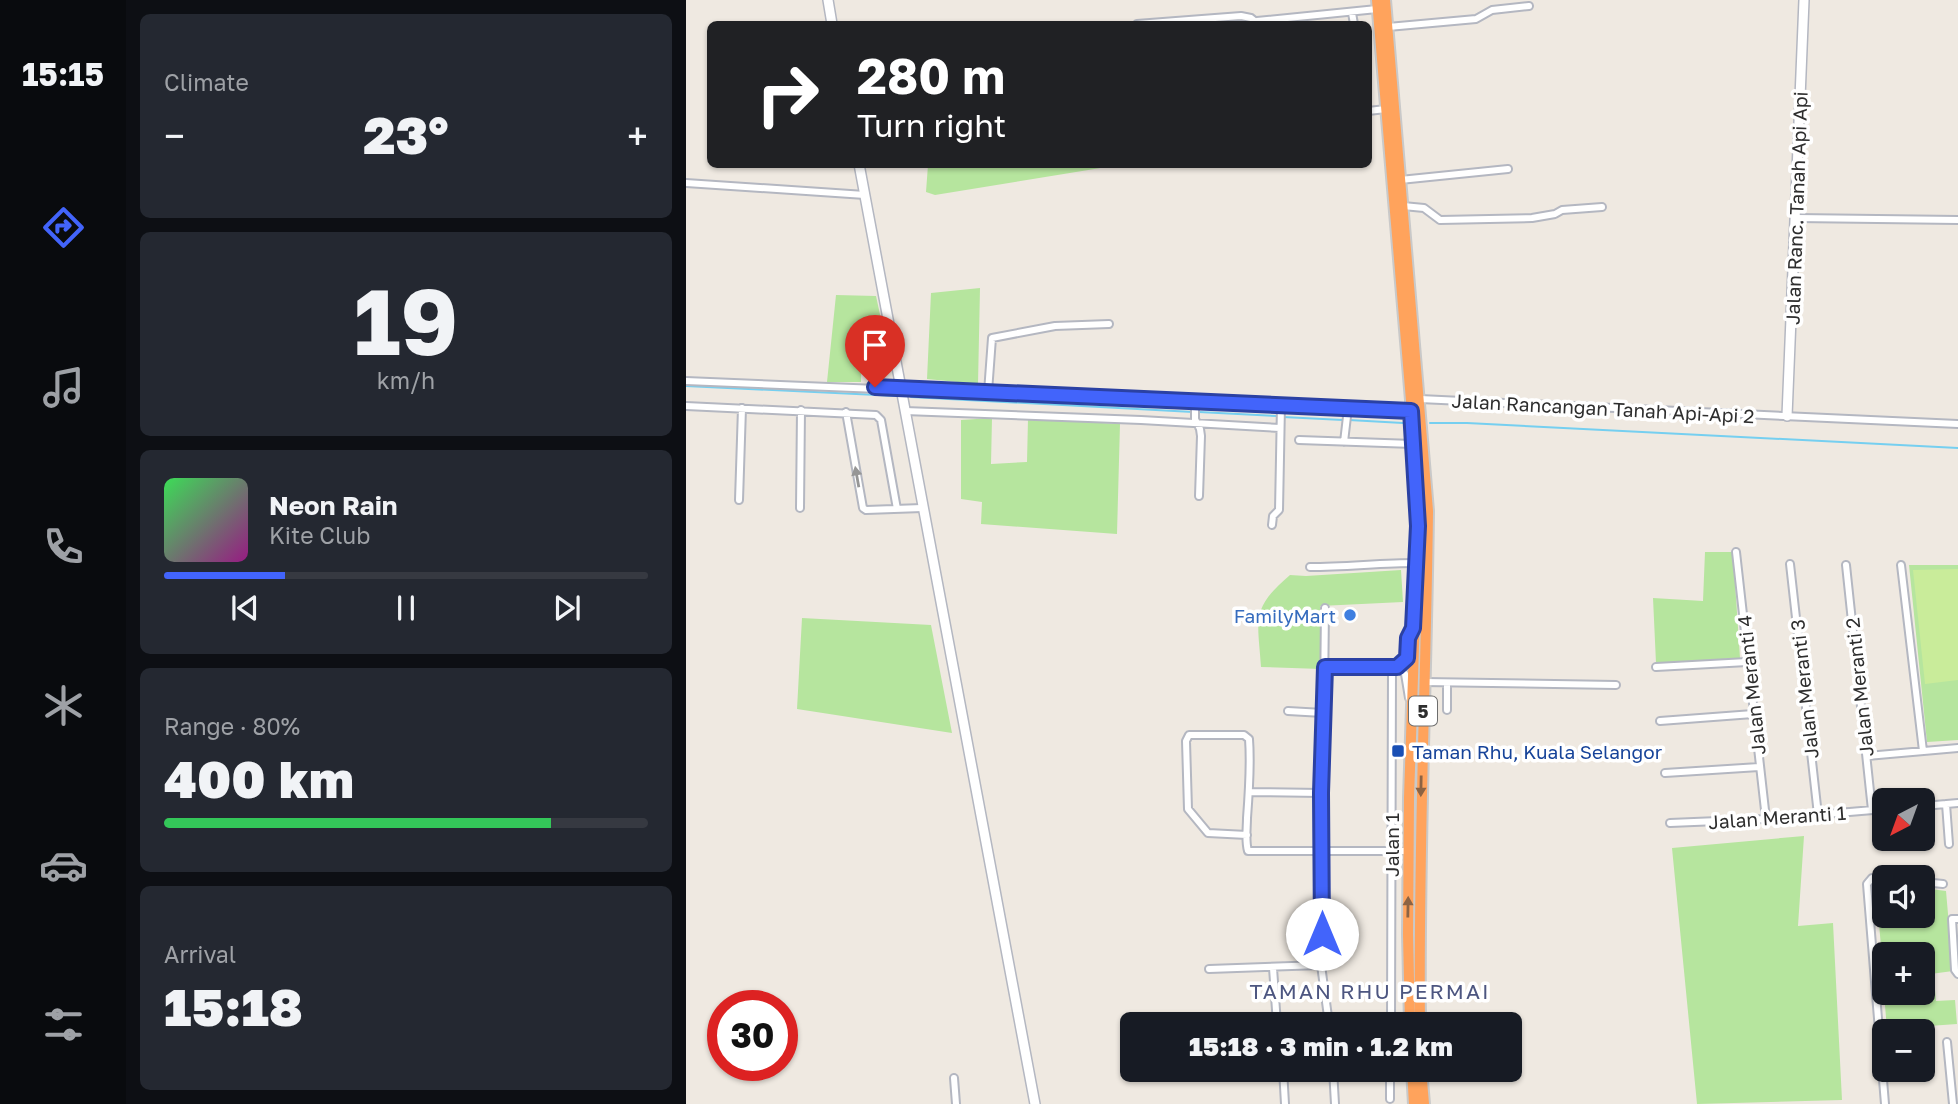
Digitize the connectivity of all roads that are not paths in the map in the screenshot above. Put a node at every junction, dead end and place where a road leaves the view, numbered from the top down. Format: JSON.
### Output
{"nodes":[{"id":1,"x":828,"y":0,"type":"edge"},
{"id":2,"x":1385,"y":0,"type":"edge"},
{"id":3,"x":1804,"y":0,"type":"edge"},
{"id":4,"x":1377,"y":5,"type":"edge"},
{"id":5,"x":1529,"y":6,"type":"dead end"},
{"id":6,"x":1353,"y":13,"type":"junction"},
{"id":7,"x":832,"y":21,"type":"edge"},
{"id":8,"x":1177,"y":21,"type":"edge"},
{"id":9,"x":1253,"y":21,"type":"edge"},
{"id":10,"x":1275,"y":21,"type":"edge"},
{"id":11,"x":1354,"y":21,"type":"edge"},
{"id":12,"x":1388,"y":27,"type":"junction"},
{"id":13,"x":1386,"y":109,"type":"junction"},
{"id":14,"x":1372,"y":111,"type":"edge"},
{"id":15,"x":860,"y":168,"type":"edge"},
{"id":16,"x":1508,"y":169,"type":"dead end"},
{"id":17,"x":1400,"y":180,"type":"junction"},
{"id":18,"x":686,"y":183,"type":"edge"},
{"id":19,"x":865,"y":195,"type":"junction"},
{"id":20,"x":1403,"y":206,"type":"junction"},
{"id":21,"x":1602,"y":207,"type":"dead end"},
{"id":22,"x":1796,"y":218,"type":"junction"},
{"id":23,"x":1958,"y":220,"type":"edge"},
{"id":24,"x":1109,"y":324,"type":"dead end"},
{"id":25,"x":686,"y":381,"type":"edge"},
{"id":26,"x":900,"y":388,"type":"junction"},
{"id":27,"x":988,"y":392,"type":"junction"},
{"id":28,"x":1420,"y":400,"type":"junction"},
{"id":29,"x":1195,"y":404,"type":"junction"},
{"id":30,"x":1282,"y":405,"type":"junction"},
{"id":31,"x":686,"y":406,"type":"edge"},
{"id":32,"x":742,"y":408,"type":"junction"},
{"id":33,"x":801,"y":410,"type":"junction"},
{"id":34,"x":905,"y":411,"type":"junction"},
{"id":35,"x":1411,"y":411,"type":"junction"},
{"id":36,"x":846,"y":412,"type":"junction"},
{"id":37,"x":1348,"y":412,"type":"junction"},
{"id":38,"x":1787,"y":416,"type":"junction"},
{"id":39,"x":1196,"y":421,"type":"junction"},
{"id":40,"x":1958,"y":424,"type":"edge"},
{"id":41,"x":1280,"y":428,"type":"junction"},
{"id":42,"x":1299,"y":440,"type":"dead end"},
{"id":43,"x":1344,"y":442,"type":"junction"},
{"id":44,"x":1413,"y":444,"type":"junction"},
{"id":45,"x":1199,"y":496,"type":"dead end"},
{"id":46,"x":739,"y":500,"type":"dead end"},
{"id":47,"x":800,"y":508,"type":"dead end"},
{"id":48,"x":922,"y":508,"type":"junction"},
{"id":49,"x":897,"y":509,"type":"junction"},
{"id":50,"x":1272,"y":525,"type":"dead end"},
{"id":51,"x":1736,"y":552,"type":"dead end"},
{"id":52,"x":1416,"y":563,"type":"junction"},
{"id":53,"x":1790,"y":564,"type":"dead end"},
{"id":54,"x":1846,"y":565,"type":"dead end"},
{"id":55,"x":1901,"y":565,"type":"dead end"},
{"id":56,"x":1311,"y":567,"type":"dead end"},
{"id":57,"x":1325,"y":608,"type":"dead end"},
{"id":58,"x":1413,"y":628,"type":"junction"},
{"id":59,"x":1747,"y":662,"type":"junction"},
{"id":60,"x":1325,"y":667,"type":"junction"},
{"id":61,"x":1394,"y":667,"type":"junction"},
{"id":62,"x":1656,"y":667,"type":"dead end"},
{"id":63,"x":1424,"y":682,"type":"junction"},
{"id":64,"x":1447,"y":683,"type":"junction"},
{"id":65,"x":1616,"y":685,"type":"dead end"},
{"id":66,"x":1410,"y":704,"type":"junction"},
{"id":67,"x":1447,"y":710,"type":"dead end"},
{"id":68,"x":1288,"y":711,"type":"dead end"},
{"id":69,"x":1323,"y":713,"type":"junction"},
{"id":70,"x":1753,"y":714,"type":"junction"},
{"id":71,"x":1660,"y":721,"type":"dead end"},
{"id":72,"x":1958,"y":748,"type":"edge"},
{"id":73,"x":1923,"y":751,"type":"junction"},
{"id":74,"x":1867,"y":756,"type":"junction"},
{"id":75,"x":1759,"y":766,"type":"junction"},
{"id":76,"x":1665,"y":774,"type":"dead end"},
{"id":77,"x":1249,"y":792,"type":"junction"},
{"id":78,"x":1321,"y":793,"type":"junction"},
{"id":79,"x":1958,"y":803,"type":"edge"},
{"id":80,"x":1946,"y":804,"type":"junction"},
{"id":81,"x":1936,"y":805,"type":"edge"},
{"id":82,"x":1872,"y":810,"type":"joint"},
{"id":83,"x":1818,"y":815,"type":"junction"},
{"id":84,"x":1766,"y":819,"type":"junction"},
{"id":85,"x":1670,"y":823,"type":"dead end"},
{"id":86,"x":1247,"y":835,"type":"junction"},
{"id":87,"x":1949,"y":844,"type":"dead end"},
{"id":88,"x":1408,"y":851,"type":"junction"},
{"id":89,"x":1322,"y":852,"type":"junction"},
{"id":90,"x":1391,"y":852,"type":"junction"},
{"id":91,"x":1872,"y":878,"type":"edge"},
{"id":92,"x":1935,"y":883,"type":"edge"},
{"id":93,"x":1943,"y":884,"type":"dead end"},
{"id":94,"x":1958,"y":919,"type":"edge"},
{"id":95,"x":1391,"y":934,"type":"junction"},
{"id":96,"x":1408,"y":934,"type":"junction"},
{"id":97,"x":1321,"y":965,"type":"junction"},
{"id":98,"x":1273,"y":968,"type":"junction"},
{"id":99,"x":1209,"y":970,"type":"dead end"},
{"id":100,"x":1958,"y":974,"type":"edge"},
{"id":101,"x":1276,"y":1012,"type":"edge"},
{"id":102,"x":1327,"y":1012,"type":"edge"},
{"id":103,"x":1391,"y":1012,"type":"edge"},
{"id":104,"x":1410,"y":1012,"type":"edge"},
{"id":105,"x":1420,"y":1012,"type":"edge"},
{"id":106,"x":1947,"y":1042,"type":"dead end"},
{"id":107,"x":954,"y":1078,"type":"dead end"},
{"id":108,"x":1284,"y":1082,"type":"edge"},
{"id":109,"x":1334,"y":1082,"type":"edge"},
{"id":110,"x":1390,"y":1082,"type":"edge"},
{"id":111,"x":1413,"y":1082,"type":"edge"},
{"id":112,"x":1421,"y":1082,"type":"edge"},
{"id":113,"x":1390,"y":1099,"type":"dead end"},
{"id":114,"x":956,"y":1104,"type":"edge"},
{"id":115,"x":1035,"y":1104,"type":"edge"},
{"id":116,"x":1285,"y":1104,"type":"edge"},
{"id":117,"x":1335,"y":1104,"type":"edge"},
{"id":118,"x":1414,"y":1104,"type":"edge"},
{"id":119,"x":1424,"y":1104,"type":"edge"},
{"id":120,"x":1885,"y":1104,"type":"edge"},
{"id":121,"x":1953,"y":1104,"type":"edge"}],
"edges":[{"from":1,"to":7,"type":"street"},
{"from":2,"to":12,"type":"highway","number":"5"},
{"from":3,"to":22,"type":"street","name":"Jalan Ranc. Tanah Api Api"},
{"from":4,"to":6,"type":"street"},
{"from":4,"to":13,"type":"highway","number":"5"},
{"from":5,"to":12,"type":"street"},
{"from":6,"to":10,"type":"street"},
{"from":6,"to":11,"type":"street"},
{"from":8,"to":9,"type":"street"},
{"from":12,"to":17,"type":"highway","number":"5"},
{"from":13,"to":14,"type":"street"},
{"from":13,"to":35,"type":"highway","number":"5"},
{"from":15,"to":19,"type":"street"},
{"from":16,"to":17,"type":"street"},
{"from":17,"to":20,"type":"highway","number":"5"},
{"from":18,"to":19,"type":"street"},
{"from":19,"to":26,"type":"street"},
{"from":20,"to":21,"type":"street"},
{"from":20,"to":28,"type":"highway","number":"5"},
{"from":22,"to":23,"type":"street"},
{"from":22,"to":38,"type":"street","name":"Jalan Ranc. Tanah Api Api"},
{"from":24,"to":27,"type":"street"},
{"from":25,"to":26,"type":"street"},
{"from":26,"to":27,"type":"street"},
{"from":26,"to":34,"type":"street"},
{"from":27,"to":29,"type":"street"},
{"from":28,"to":38,"type":"street","name":"Jalan Rancangan Tanah Api-Api 2"},
{"from":28,"to":63,"type":"highway","number":"5"},
{"from":29,"to":30,"type":"street"},
{"from":29,"to":39,"type":"street"},
{"from":30,"to":37,"type":"street"},
{"from":30,"to":41,"type":"street"},
{"from":31,"to":32,"type":"street"},
{"from":32,"to":33,"type":"street"},
{"from":32,"to":46,"type":"street"},
{"from":33,"to":36,"type":"street"},
{"from":33,"to":47,"type":"street"},
{"from":34,"to":39,"type":"street"},
{"from":34,"to":48,"type":"street"},
{"from":35,"to":37,"type":"street"},
{"from":35,"to":44,"type":"highway","number":"5"},
{"from":36,"to":49,"type":"street"},
{"from":49,"to":36,"type":"street","one_way":true},
{"from":37,"to":43,"type":"street"},
{"from":38,"to":40,"type":"street","name":"Jalan Rancangan Tanah Api-Api 2"},
{"from":39,"to":41,"type":"street"},
{"from":39,"to":45,"type":"street"},
{"from":41,"to":50,"type":"street"},
{"from":42,"to":43,"type":"street"},
{"from":43,"to":44,"type":"street"},
{"from":44,"to":52,"type":"highway","number":"5"},
{"from":48,"to":49,"type":"street"},
{"from":48,"to":115,"type":"street"},
{"from":51,"to":59,"type":"street","name":"Jalan Meranti 4"},
{"from":52,"to":56,"type":"street"},
{"from":52,"to":58,"type":"highway","number":"5"},
{"from":53,"to":83,"type":"street","name":"Jalan Meranti 3"},
{"from":54,"to":74,"type":"street","name":"Jalan Meranti 2"},
{"from":55,"to":73,"type":"street"},
{"from":57,"to":60,"type":"street"},
{"from":58,"to":61,"type":"street"},
{"from":58,"to":66,"type":"highway","number":"5"},
{"from":59,"to":62,"type":"street"},
{"from":59,"to":70,"type":"street","name":"Jalan Meranti 4"},
{"from":60,"to":61,"type":"street"},
{"from":60,"to":69,"type":"street"},
{"from":61,"to":66,"type":"street"},
{"from":61,"to":90,"type":"street","name":"Jalan 1"},
{"from":63,"to":64,"type":"street"},
{"from":63,"to":105,"type":"highway","number":"5","one_way":true},
{"from":64,"to":65,"type":"street"},
{"from":64,"to":67,"type":"street"},
{"from":66,"to":88,"type":"highway","number":"5"},
{"from":68,"to":69,"type":"street"},
{"from":69,"to":78,"type":"street"},
{"from":70,"to":71,"type":"street"},
{"from":70,"to":75,"type":"street","name":"Jalan Meranti 4"},
{"from":72,"to":73,"type":"street"},
{"from":73,"to":74,"type":"street"},
{"from":74,"to":82,"type":"street","name":"Jalan Meranti 2"},
{"from":75,"to":76,"type":"street"},
{"from":75,"to":84,"type":"street","name":"Jalan Meranti 4"},
{"from":77,"to":78,"type":"street"},
{"from":77,"to":86,"type":"street"},
{"from":77,"to":86,"type":"street"},
{"from":78,"to":89,"type":"street"},
{"from":79,"to":80,"type":"street"},
{"from":80,"to":81,"type":"street"},
{"from":80,"to":87,"type":"street"},
{"from":82,"to":83,"type":"street","name":"Jalan Meranti 1"},
{"from":83,"to":84,"type":"street","name":"Jalan Meranti 1"},
{"from":84,"to":85,"type":"street","name":"Jalan Meranti 1"},
{"from":86,"to":89,"type":"street"},
{"from":88,"to":90,"type":"street"},
{"from":96,"to":88,"type":"highway","number":"5","one_way":true},
{"from":89,"to":90,"type":"street"},
{"from":89,"to":97,"type":"street"},
{"from":90,"to":95,"type":"street","name":"Jalan 1"},
{"from":91,"to":120,"type":"street"},
{"from":92,"to":93,"type":"street"},
{"from":94,"to":100,"type":"street"},
{"from":95,"to":96,"type":"street"},
{"from":95,"to":103,"type":"street","name":"Jalan 1"},
{"from":96,"to":104,"type":"highway","number":"5"},
{"from":97,"to":98,"type":"street"},
{"from":97,"to":102,"type":"street"},
{"from":98,"to":99,"type":"street"},
{"from":98,"to":101,"type":"street"},
{"from":106,"to":121,"type":"street"},
{"from":107,"to":114,"type":"street"},
{"from":108,"to":116,"type":"street"},
{"from":109,"to":117,"type":"street"},
{"from":110,"to":113,"type":"street"},
{"from":111,"to":118,"type":"highway"},
{"from":112,"to":119,"type":"highway"}]}
